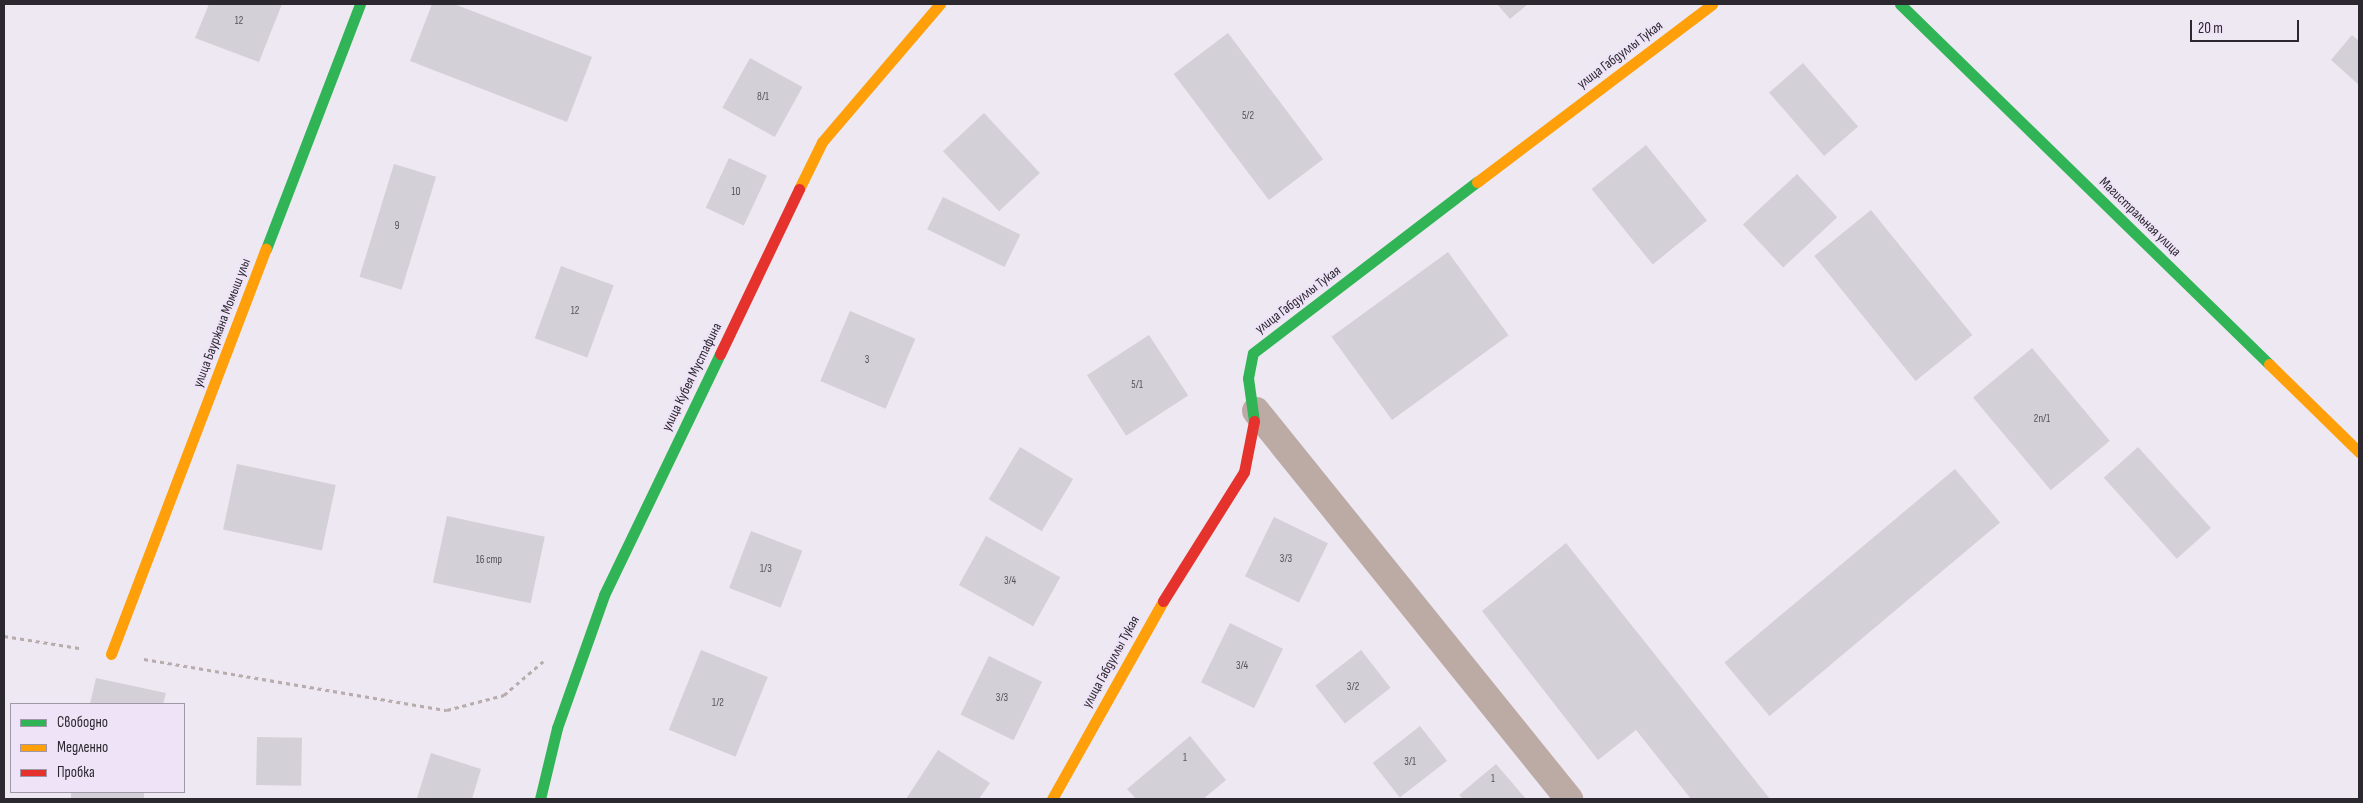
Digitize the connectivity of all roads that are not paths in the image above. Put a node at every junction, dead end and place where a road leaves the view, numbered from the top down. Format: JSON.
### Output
{"nodes":[{"id":1,"x":360,"y":4,"type":"edge"},
{"id":2,"x":940,"y":4,"type":"edge"},
{"id":3,"x":1712,"y":4,"type":"edge"},
{"id":4,"x":1900,"y":4,"type":"edge"},
{"id":5,"x":1256,"y":411,"type":"junction"},
{"id":6,"x":2359,"y":452,"type":"edge"},
{"id":7,"x":111,"y":654,"type":"road end"},
{"id":8,"x":540,"y":799,"type":"edge"},
{"id":9,"x":1052,"y":799,"type":"edge"},
{"id":10,"x":1569,"y":799,"type":"edge"}],
"edges":[{"from":1,"to":7,"type":"street","name":"улица Бауржана Момыш улы"},
{"from":2,"to":8,"type":"street","name":"улица Кубея Мустафина"},
{"from":3,"to":5,"type":"street","name":"улица Габдуллы Тукая"},
{"from":4,"to":6,"type":"street","name":"Магистральная улица"},
{"from":5,"to":9,"type":"street","name":"улица Габдуллы Тукая"},
{"from":5,"to":10,"type":"street"}]}
